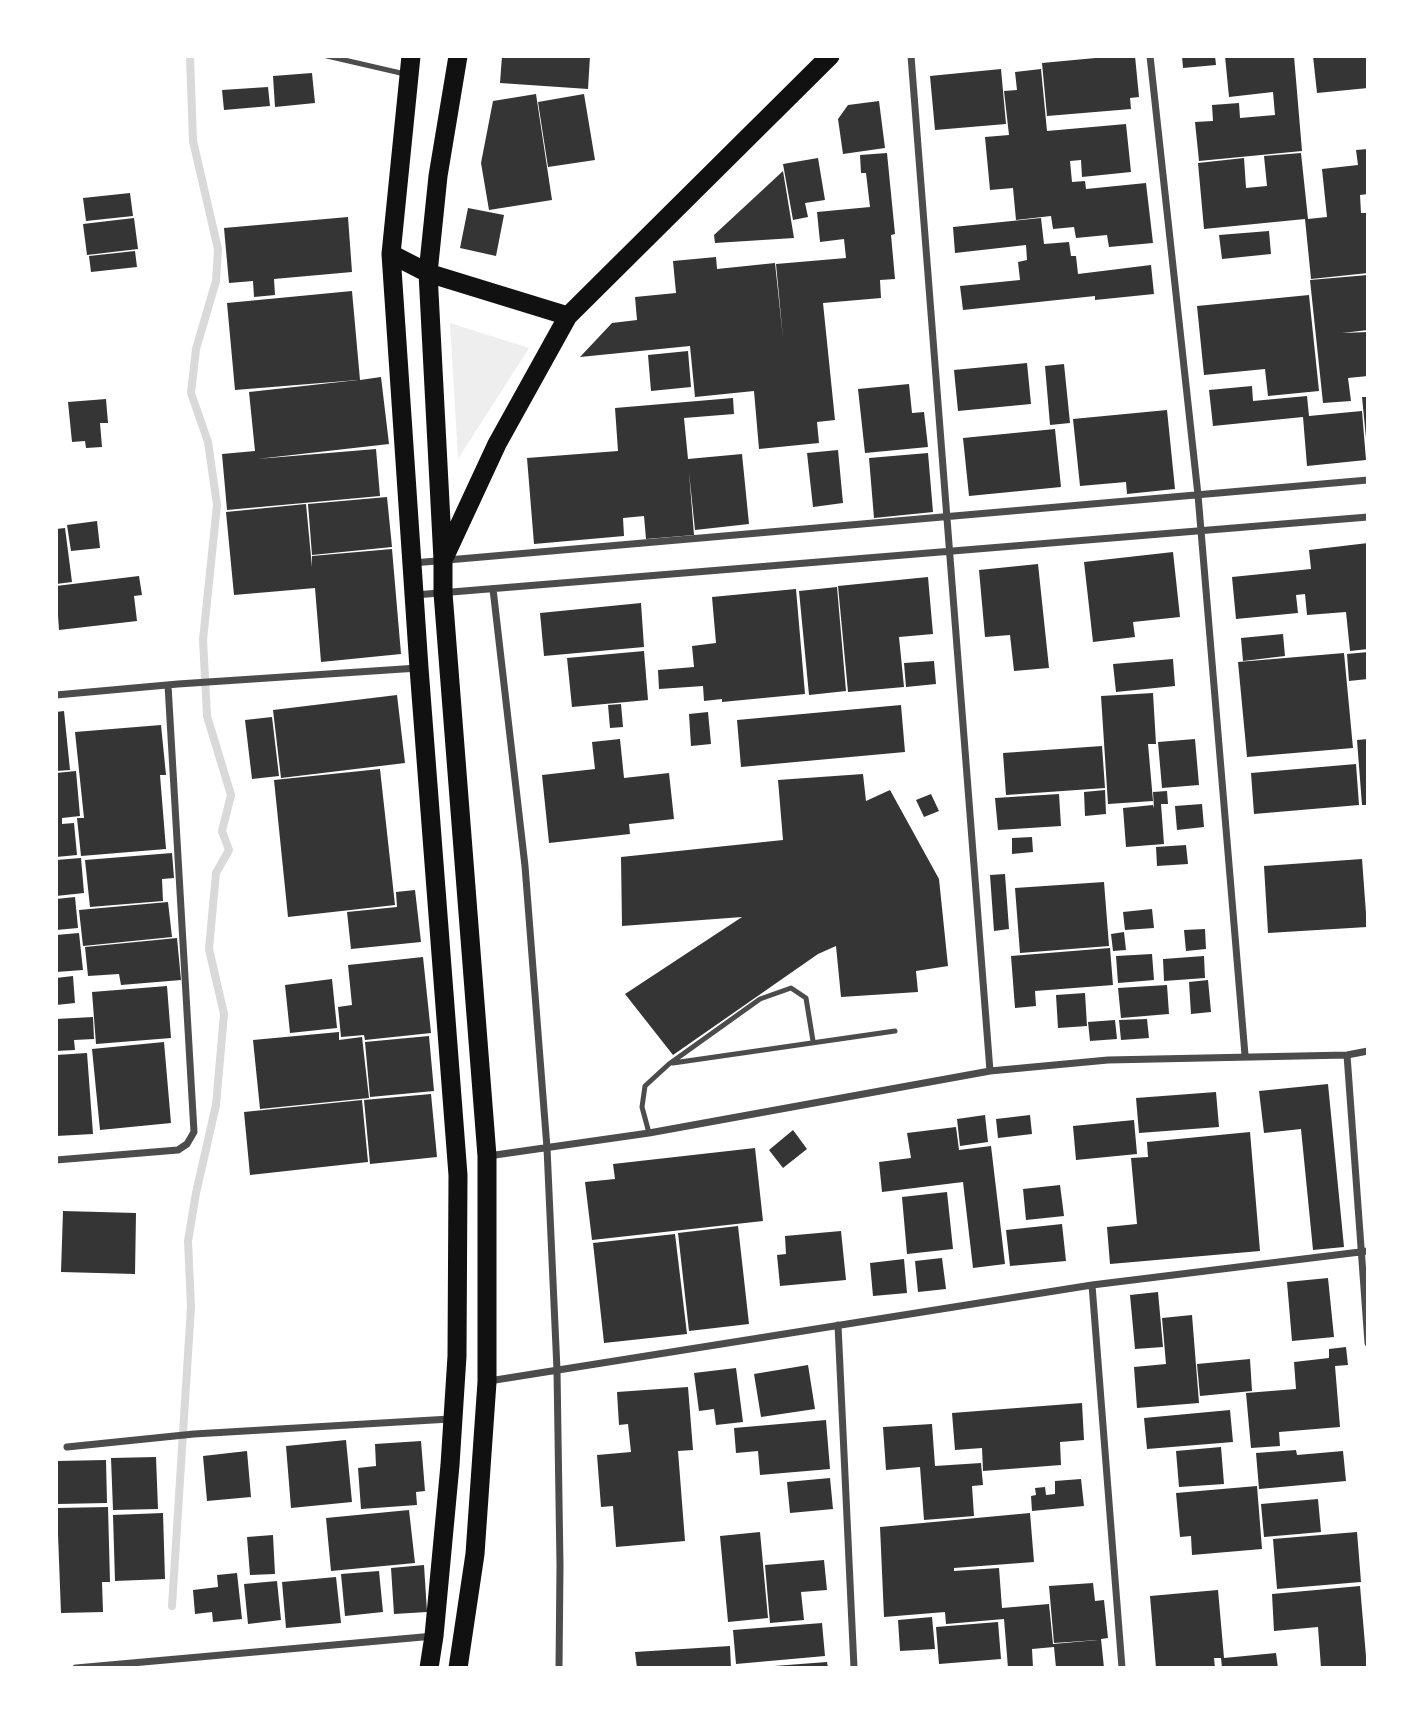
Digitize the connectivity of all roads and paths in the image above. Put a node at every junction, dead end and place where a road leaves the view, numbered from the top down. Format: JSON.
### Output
{"nodes":[{"id":1,"x":327,"y":56,"type":"edge"},
{"id":2,"x":458,"y":56,"type":"edge"},
{"id":3,"x":830,"y":56,"type":"edge"},
{"id":4,"x":911,"y":56,"type":"edge"},
{"id":5,"x":1150,"y":56,"type":"edge"},
{"id":6,"x":410,"y":65,"type":"edge"},
{"id":7,"x":391,"y":254,"type":"junction"},
{"id":8,"x":428,"y":273,"type":"junction"},
{"id":9,"x":568,"y":316,"type":"junction"},
{"id":10,"x":1368,"y":480,"type":"edge"},
{"id":11,"x":1198,"y":495,"type":"junction"},
{"id":12,"x":948,"y":517,"type":"junction"},
{"id":13,"x":1368,"y":517,"type":"edge"},
{"id":14,"x":1200,"y":531,"type":"junction"},
{"id":15,"x":951,"y":551,"type":"junction"},
{"id":16,"x":443,"y":560,"type":"junction"},
{"id":17,"x":413,"y":563,"type":"junction"},
{"id":18,"x":493,"y":589,"type":"junction"},
{"id":19,"x":443,"y":593,"type":"junction"},
{"id":20,"x":414,"y":595,"type":"junction"},
{"id":21,"x":419,"y":668,"type":"junction"},
{"id":22,"x":168,"y":685,"type":"junction"},
{"id":23,"x":56,"y":695,"type":"edge"},
{"id":24,"x":895,"y":1031,"type":"dead end"},
{"id":25,"x":813,"y":1041,"type":"junction"},
{"id":26,"x":1368,"y":1051,"type":"edge"},
{"id":27,"x":1245,"y":1055,"type":"junction"},
{"id":28,"x":1347,"y":1055,"type":"junction"},
{"id":29,"x":669,"y":1064,"type":"junction"},
{"id":30,"x":990,"y":1071,"type":"junction"},
{"id":31,"x":649,"y":1133,"type":"junction"},
{"id":32,"x":547,"y":1148,"type":"junction"},
{"id":33,"x":487,"y":1156,"type":"junction"},
{"id":34,"x":56,"y":1160,"type":"edge"},
{"id":35,"x":1365,"y":1251,"type":"edge"},
{"id":36,"x":1092,"y":1285,"type":"junction"},
{"id":37,"x":838,"y":1325,"type":"junction"},
{"id":38,"x":1368,"y":1343,"type":"edge"},
{"id":39,"x":557,"y":1370,"type":"junction"},
{"id":40,"x":487,"y":1382,"type":"junction"},
{"id":41,"x":453,"y":1418,"type":"junction"},
{"id":42,"x":67,"y":1447,"type":"dead end"},
{"id":43,"x":434,"y":1636,"type":"junction"},
{"id":44,"x":76,"y":1668,"type":"edge"},
{"id":45,"x":429,"y":1668,"type":"edge"},
{"id":46,"x":458,"y":1668,"type":"edge"},
{"id":47,"x":559,"y":1668,"type":"edge"},
{"id":48,"x":855,"y":1668,"type":"edge"},
{"id":49,"x":1122,"y":1668,"type":"edge"}],
"edges":[{"from":1,"to":6,"type":"lane"},
{"from":2,"to":8,"type":"highway"},
{"from":3,"to":9,"type":"highway"},
{"from":4,"to":12,"type":"street"},
{"from":5,"to":11,"type":"street"},
{"from":6,"to":7,"type":"highway"},
{"from":7,"to":8,"type":"highway"},
{"from":7,"to":17,"type":"highway"},
{"from":8,"to":9,"type":"highway"},
{"from":8,"to":16,"type":"highway"},
{"from":9,"to":16,"type":"highway"},
{"from":10,"to":11,"type":"street"},
{"from":11,"to":12,"type":"street"},
{"from":11,"to":14,"type":"street"},
{"from":12,"to":15,"type":"street"},
{"from":12,"to":16,"type":"street"},
{"from":13,"to":14,"type":"street"},
{"from":14,"to":15,"type":"street"},
{"from":14,"to":27,"type":"street"},
{"from":15,"to":18,"type":"street"},
{"from":15,"to":30,"type":"street"},
{"from":16,"to":17,"type":"street"},
{"from":16,"to":19,"type":"highway"},
{"from":17,"to":20,"type":"highway"},
{"from":18,"to":19,"type":"street"},
{"from":18,"to":32,"type":"street"},
{"from":19,"to":20,"type":"street"},
{"from":19,"to":33,"type":"highway"},
{"from":20,"to":21,"type":"highway"},
{"from":21,"to":22,"type":"street"},
{"from":21,"to":41,"type":"highway"},
{"from":22,"to":23,"type":"street"},
{"from":22,"to":34,"type":"street"},
{"from":24,"to":25,"type":"lane"},
{"from":25,"to":29,"type":"lane"},
{"from":25,"to":29,"type":"lane"},
{"from":26,"to":28,"type":"street"},
{"from":27,"to":28,"type":"street"},
{"from":27,"to":30,"type":"street"},
{"from":28,"to":35,"type":"street"},
{"from":29,"to":31,"type":"lane"},
{"from":30,"to":31,"type":"street"},
{"from":31,"to":32,"type":"street"},
{"from":32,"to":33,"type":"street"},
{"from":32,"to":39,"type":"street"},
{"from":33,"to":40,"type":"highway"},
{"from":35,"to":36,"type":"street"},
{"from":35,"to":38,"type":"street"},
{"from":36,"to":37,"type":"street"},
{"from":36,"to":49,"type":"street"},
{"from":37,"to":39,"type":"street"},
{"from":37,"to":48,"type":"street"},
{"from":39,"to":40,"type":"street"},
{"from":39,"to":47,"type":"street"},
{"from":40,"to":46,"type":"highway"},
{"from":41,"to":42,"type":"street"},
{"from":41,"to":43,"type":"highway"},
{"from":43,"to":44,"type":"street"},
{"from":43,"to":45,"type":"highway"}]}
